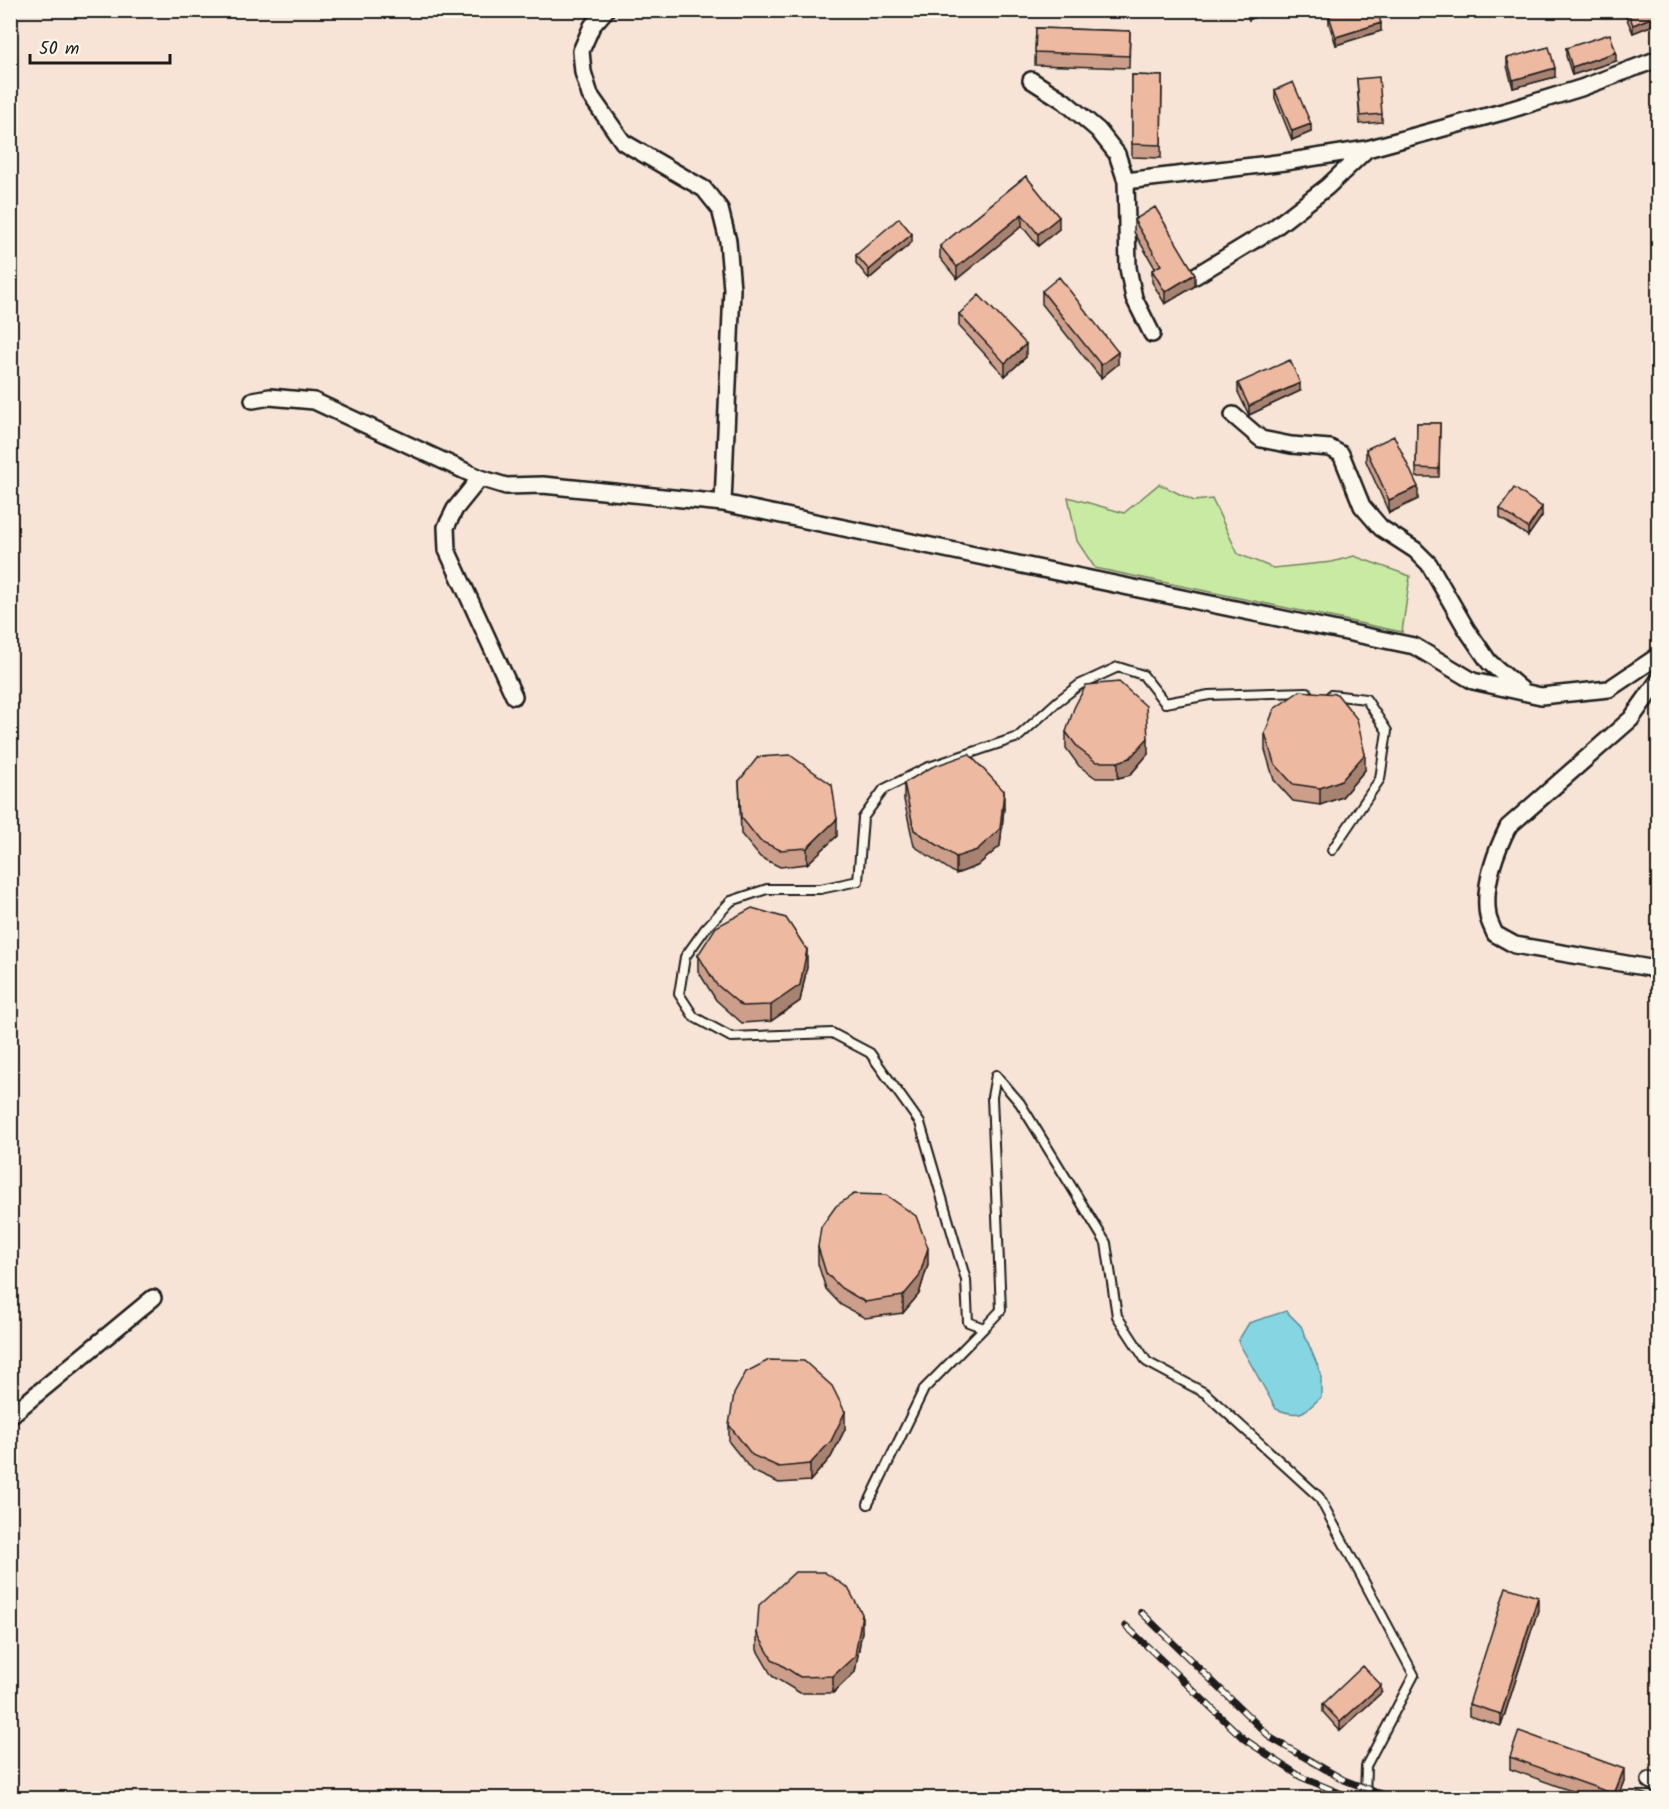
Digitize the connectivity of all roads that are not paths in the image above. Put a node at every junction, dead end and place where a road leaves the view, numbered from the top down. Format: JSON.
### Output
{"nodes":[{"id":1,"x":606,"y":10,"type":"edge"},
{"id":2,"x":1659,"y":59,"type":"edge"},
{"id":3,"x":1031,"y":80,"type":"dead end"},
{"id":4,"x":1367,"y":148,"type":"junction"},
{"id":5,"x":1125,"y":181,"type":"junction"},
{"id":6,"x":1195,"y":276,"type":"edge"},
{"id":7,"x":1152,"y":334,"type":"dead end"},
{"id":8,"x":253,"y":400,"type":"dead end"},
{"id":9,"x":1233,"y":415,"type":"dead end"},
{"id":10,"x":480,"y":478,"type":"junction"},
{"id":11,"x":723,"y":503,"type":"junction"},
{"id":12,"x":1659,"y":656,"type":"edge"},
{"id":13,"x":1659,"y":681,"type":"edge"},
{"id":14,"x":1524,"y":692,"type":"junction"},
{"id":15,"x":1314,"y":693,"type":"edge"},
{"id":16,"x":1324,"y":694,"type":"edge"},
{"id":17,"x":514,"y":696,"type":"dead end"},
{"id":18,"x":1332,"y":850,"type":"dead end"},
{"id":19,"x":1659,"y":973,"type":"edge"},
{"id":20,"x":153,"y":1298,"type":"dead end"},
{"id":21,"x":984,"y":1328,"type":"junction"},
{"id":22,"x":10,"y":1416,"type":"edge"},
{"id":23,"x":868,"y":1504,"type":"dead end"},
{"id":24,"x":1365,"y":1798,"type":"edge"}],
"edges":[{"from":1,"to":11,"type":"street"},
{"from":2,"to":4,"type":"street"},
{"from":3,"to":5,"type":"street"},
{"from":4,"to":5,"type":"street"},
{"from":4,"to":6,"type":"street"},
{"from":5,"to":7,"type":"street"},
{"from":8,"to":10,"type":"street"},
{"from":9,"to":14,"type":"street"},
{"from":10,"to":11,"type":"street"},
{"from":10,"to":17,"type":"street"},
{"from":11,"to":14,"type":"street"},
{"from":12,"to":14,"type":"street"},
{"from":13,"to":19,"type":"street"},
{"from":15,"to":21,"type":"lane"},
{"from":16,"to":18,"type":"lane"},
{"from":20,"to":22,"type":"street"},
{"from":21,"to":23,"type":"lane"},
{"from":21,"to":24,"type":"lane"}]}
